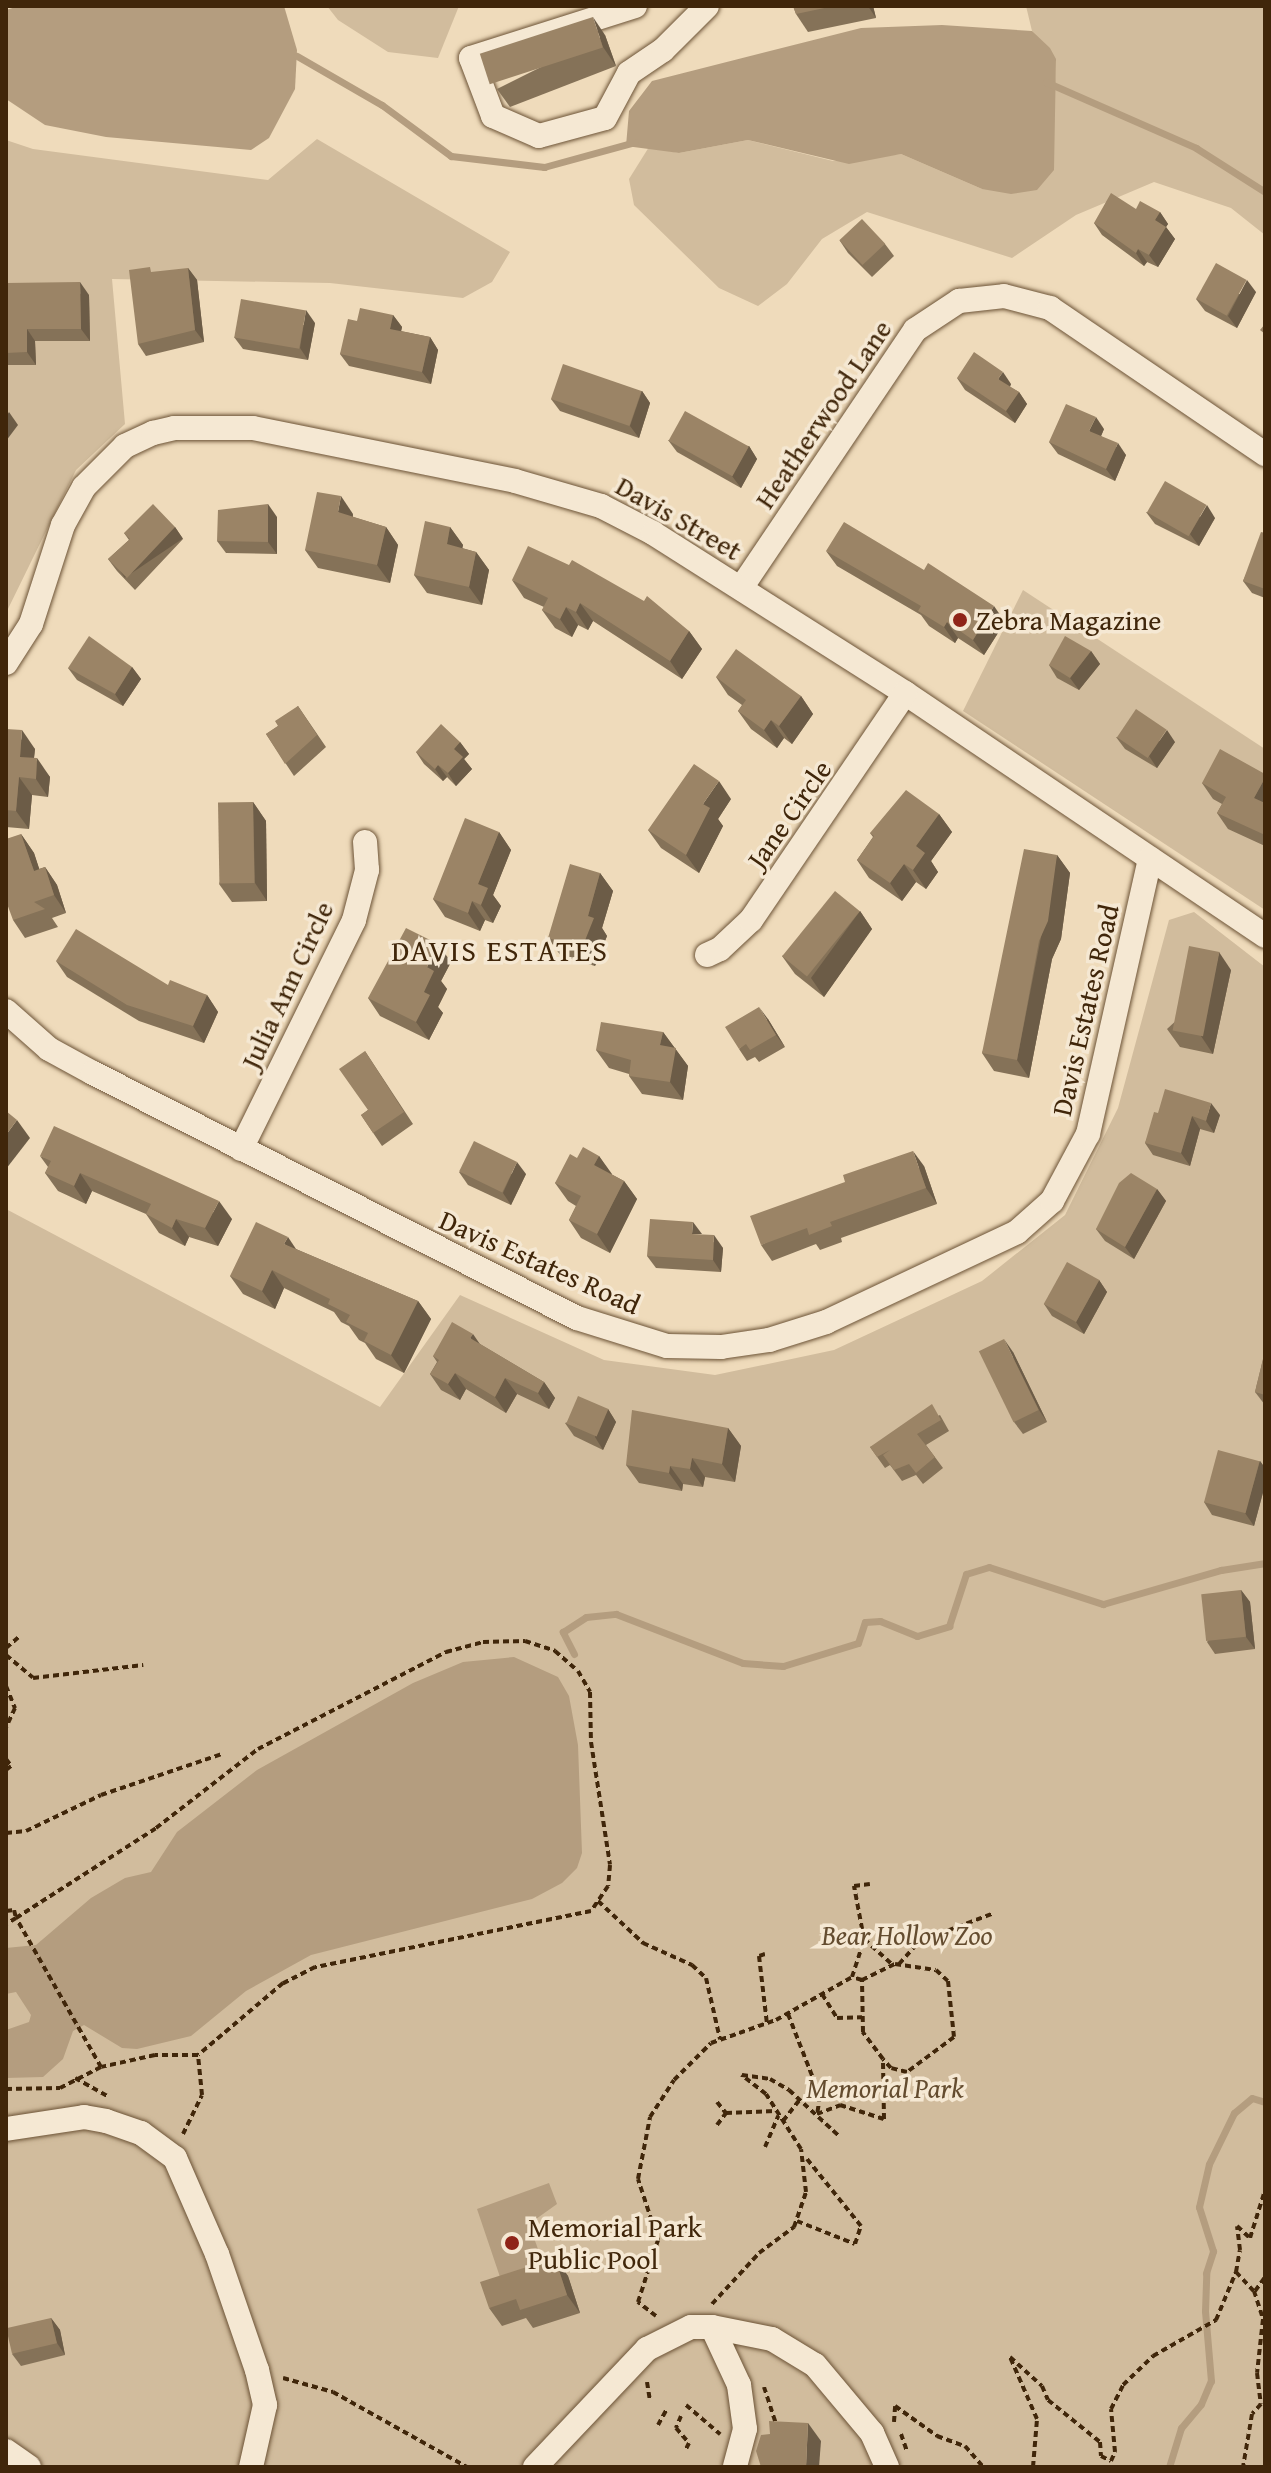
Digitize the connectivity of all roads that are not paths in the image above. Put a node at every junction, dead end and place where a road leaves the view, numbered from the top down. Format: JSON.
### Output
{"nodes":[{"id":1,"x":635,"y":6,"type":"edge"},
{"id":2,"x":707,"y":6,"type":"edge"},
{"id":3,"x":1265,"y":454,"type":"edge"},
{"id":4,"x":741,"y":588,"type":"junction"},
{"id":5,"x":6,"y":663,"type":"edge"},
{"id":6,"x":905,"y":693,"type":"junction"},
{"id":7,"x":365,"y":842,"type":"dead end"},
{"id":8,"x":1150,"y":859,"type":"junction"},
{"id":9,"x":1265,"y":936,"type":"edge"},
{"id":10,"x":707,"y":955,"type":"dead end"},
{"id":11,"x":6,"y":1011,"type":"edge"},
{"id":12,"x":241,"y":1149,"type":"junction"},
{"id":13,"x":6,"y":2129,"type":"edge"},
{"id":14,"x":708,"y":2319,"type":"junction"},
{"id":15,"x":6,"y":2451,"type":"edge"},
{"id":16,"x":898,"y":2461,"type":"edge"},
{"id":17,"x":29,"y":2467,"type":"edge"},
{"id":18,"x":251,"y":2467,"type":"edge"},
{"id":19,"x":535,"y":2467,"type":"edge"},
{"id":20,"x":735,"y":2467,"type":"edge"}],
"edges":[{"from":1,"to":2,"type":"street"},
{"from":3,"to":4,"type":"street","name":"Heatherwood Lane"},
{"from":4,"to":5,"type":"street","name":"Davis Street"},
{"from":4,"to":6,"type":"street","name":"Davis Street"},
{"from":6,"to":8,"type":"street","name":"Davis Street"},
{"from":6,"to":10,"type":"street","name":"Jane Circle"},
{"from":7,"to":12,"type":"street","name":"Julia Ann Circle"},
{"from":8,"to":9,"type":"street","name":"Davis Street"},
{"from":8,"to":12,"type":"street","name":"Davis Estates Road"},
{"from":11,"to":12,"type":"street","name":"Davis Estates Road"},
{"from":13,"to":18,"type":"street"},
{"from":14,"to":16,"type":"street"},
{"from":14,"to":19,"type":"street"},
{"from":14,"to":20,"type":"street"},
{"from":15,"to":17,"type":"street"}]}
